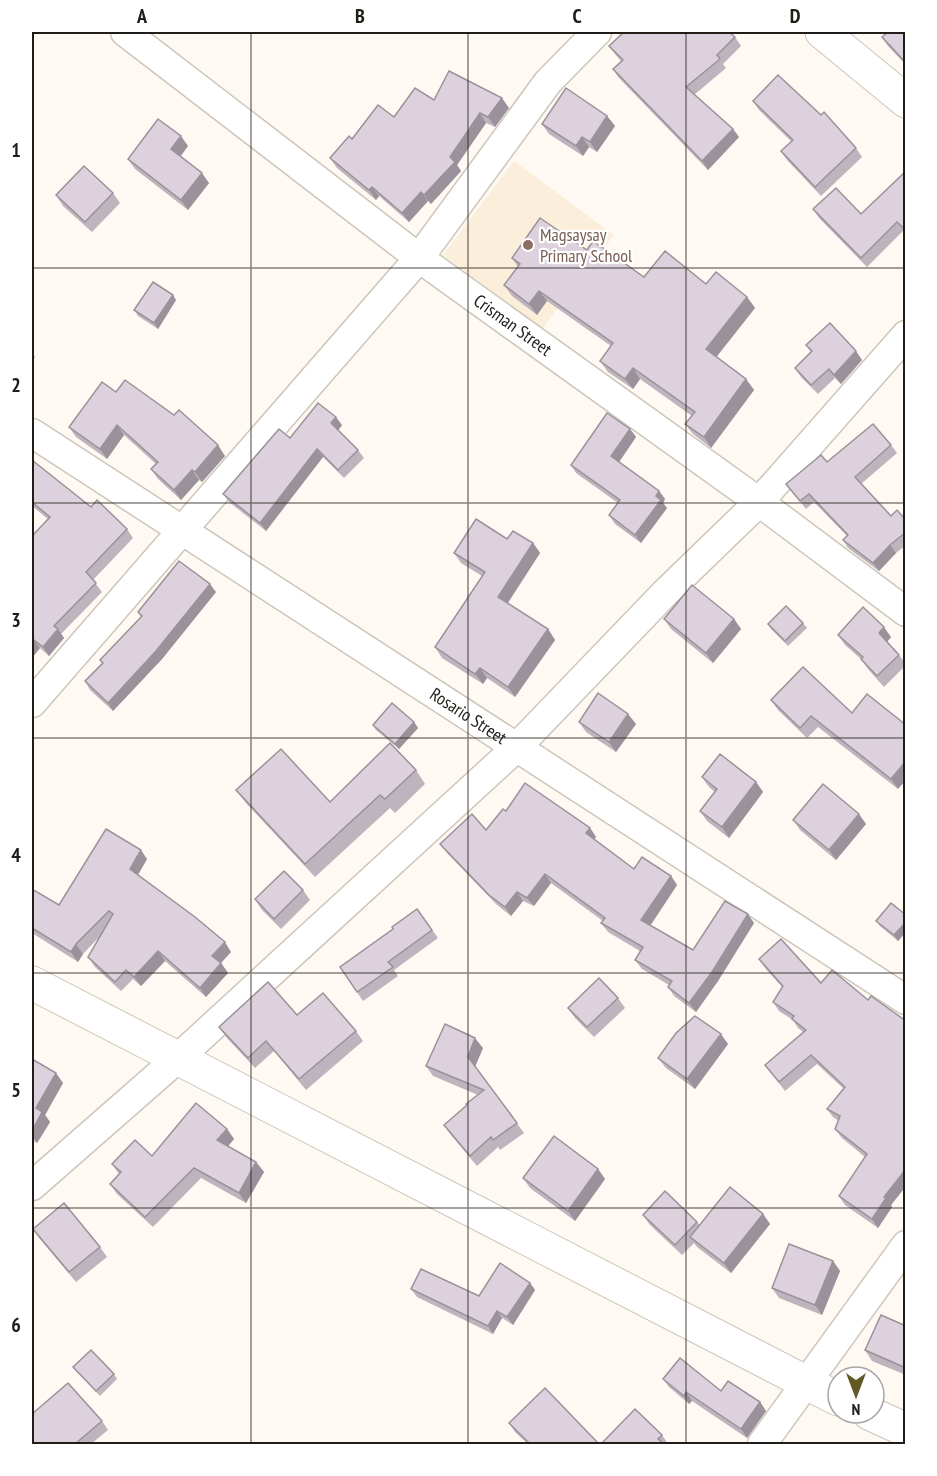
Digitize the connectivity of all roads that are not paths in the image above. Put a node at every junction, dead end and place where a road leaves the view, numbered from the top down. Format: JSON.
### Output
{"nodes":[{"id":1,"x":124,"y":32,"type":"edge"},
{"id":2,"x":597,"y":32,"type":"edge"},
{"id":3,"x":822,"y":32,"type":"edge"},
{"id":4,"x":906,"y":101,"type":"edge"},
{"id":5,"x":419,"y":258,"type":"junction"},
{"id":6,"x":906,"y":335,"type":"edge"},
{"id":7,"x":32,"y":433,"type":"edge"},
{"id":8,"x":759,"y":502,"type":"junction"},
{"id":9,"x":183,"y":529,"type":"junction"},
{"id":10,"x":906,"y":612,"type":"edge"},
{"id":11,"x":32,"y":703,"type":"edge"},
{"id":12,"x":516,"y":748,"type":"junction"},
{"id":13,"x":32,"y":983,"type":"edge"},
{"id":14,"x":906,"y":1000,"type":"edge"},
{"id":15,"x":177,"y":1059,"type":"junction"},
{"id":16,"x":32,"y":1186,"type":"edge"},
{"id":17,"x":906,"y":1245,"type":"edge"},
{"id":18,"x":806,"y":1384,"type":"junction"},
{"id":19,"x":826,"y":1393,"type":"edge"},
{"id":20,"x":886,"y":1421,"type":"edge"},
{"id":21,"x":906,"y":1430,"type":"edge"},
{"id":22,"x":762,"y":1444,"type":"edge"}],
"edges":[{"from":1,"to":5,"type":"street","name":"Crisman Street"},
{"from":2,"to":5,"type":"street"},
{"from":3,"to":4,"type":"street"},
{"from":5,"to":8,"type":"street","name":"Crisman Street"},
{"from":5,"to":9,"type":"street"},
{"from":6,"to":8,"type":"street"},
{"from":7,"to":9,"type":"street","name":"Rosario Street"},
{"from":8,"to":10,"type":"street","name":"Crisman Street"},
{"from":8,"to":12,"type":"street"},
{"from":9,"to":11,"type":"street"},
{"from":9,"to":12,"type":"street","name":"Rosario Street"},
{"from":12,"to":14,"type":"street","name":"Rosario Street"},
{"from":12,"to":15,"type":"street"},
{"from":13,"to":15,"type":"street"},
{"from":15,"to":16,"type":"street"},
{"from":15,"to":18,"type":"street"},
{"from":17,"to":18,"type":"street"},
{"from":18,"to":19,"type":"street"},
{"from":18,"to":22,"type":"street"},
{"from":20,"to":21,"type":"street"}]}
